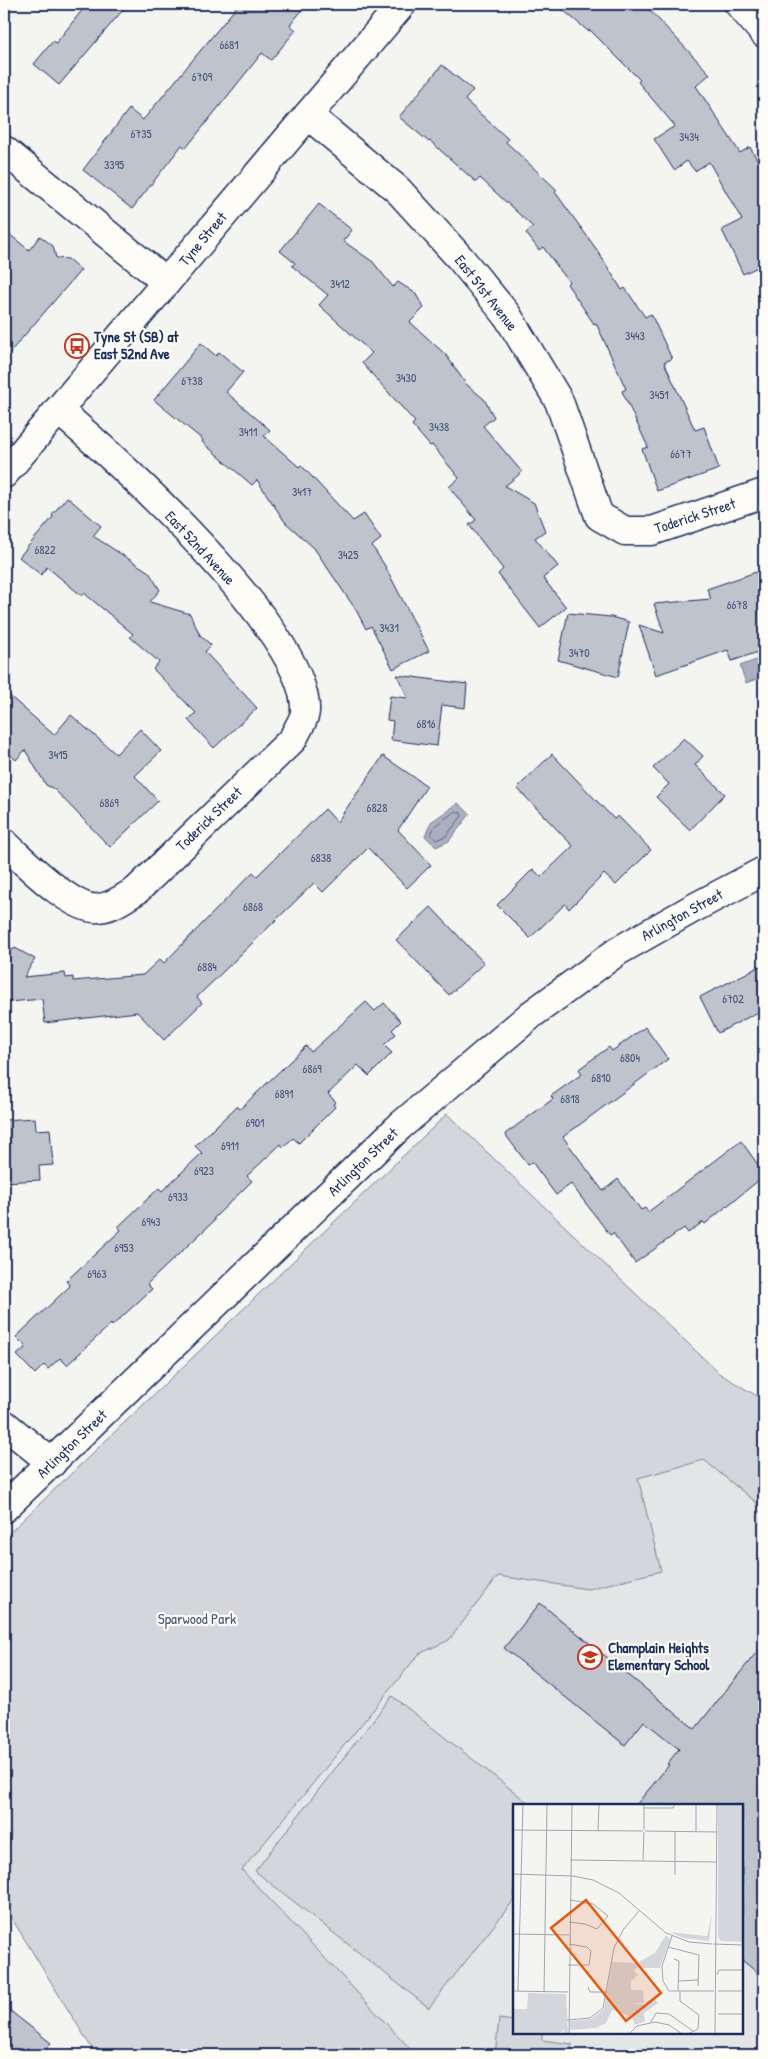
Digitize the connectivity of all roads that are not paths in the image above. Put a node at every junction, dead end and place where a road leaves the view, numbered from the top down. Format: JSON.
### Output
{"nodes":[{"id":1,"x":402,"y":4,"type":"edge"},
{"id":2,"x":738,"y":4,"type":"edge"},
{"id":3,"x":764,"y":33,"type":"edge"},
{"id":4,"x":308,"y":115,"type":"junction"},
{"id":5,"x":4,"y":150,"type":"edge"},
{"id":6,"x":166,"y":282,"type":"junction"},
{"id":7,"x":58,"y":410,"type":"junction"},
{"id":8,"x":4,"y":474,"type":"edge"},
{"id":9,"x":764,"y":493,"type":"edge"},
{"id":10,"x":625,"y":531,"type":"joint"},
{"id":11,"x":305,"y":712,"type":"joint"},
{"id":12,"x":4,"y":843,"type":"edge"},
{"id":13,"x":764,"y":871,"type":"edge"},
{"id":14,"x":4,"y":1424,"type":"edge"},
{"id":15,"x":52,"y":1463,"type":"junction"},
{"id":16,"x":4,"y":1508,"type":"edge"}],
"edges":[{"from":1,"to":4,"type":"street","name":"Tyne Street"},
{"from":2,"to":3,"type":"street"},
{"from":4,"to":6,"type":"street","name":"Tyne Street"},
{"from":4,"to":10,"type":"street","name":"East 51st Avenue"},
{"from":5,"to":6,"type":"street"},
{"from":6,"to":7,"type":"street","name":"Tyne Street"},
{"from":7,"to":8,"type":"street","name":"Tyne Street"},
{"from":7,"to":11,"type":"street","name":"East 52nd Avenue"},
{"from":9,"to":10,"type":"street","name":"Toderick Street"},
{"from":11,"to":12,"type":"street","name":"Toderick Street"},
{"from":13,"to":15,"type":"street","name":"Arlington Street"},
{"from":14,"to":15,"type":"street"},
{"from":15,"to":16,"type":"street","name":"Arlington Street"}]}
